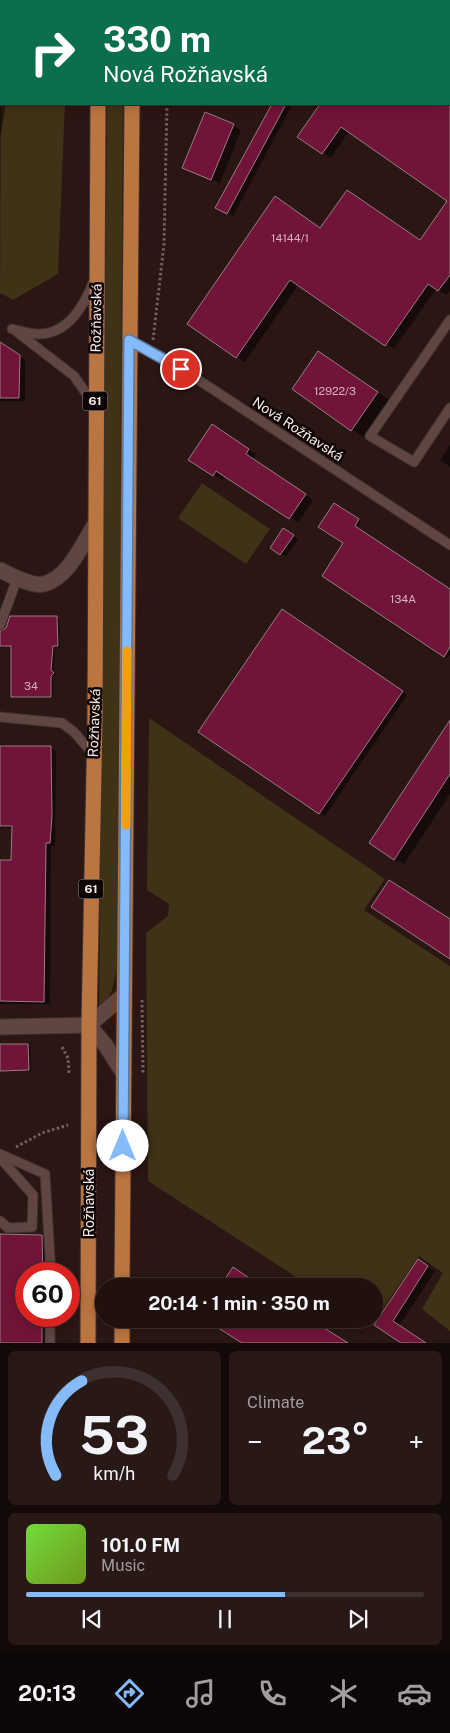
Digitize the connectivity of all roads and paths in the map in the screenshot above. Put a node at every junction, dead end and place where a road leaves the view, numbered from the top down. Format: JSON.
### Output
{"nodes":[{"id":1,"x":98,"y":105,"type":"edge"},
{"id":2,"x":132,"y":105,"type":"edge"},
{"id":3,"x":167,"y":105,"type":"edge"},
{"id":4,"x":97,"y":275,"type":"junction"},
{"id":5,"x":450,"y":320,"type":"edge"},
{"id":6,"x":129,"y":340,"type":"junction"},
{"id":7,"x":153,"y":340,"type":"dead end"},
{"id":8,"x":95,"y":406,"type":"junction"},
{"id":9,"x":450,"y":408,"type":"edge"},
{"id":10,"x":94,"y":526,"type":"junction"},
{"id":11,"x":450,"y":545,"type":"edge"},
{"id":12,"x":0,"y":570,"type":"edge"},
{"id":13,"x":17,"y":579,"type":"junction"},
{"id":14,"x":0,"y":625,"type":"edge"},
{"id":15,"x":0,"y":718,"type":"edge"},
{"id":16,"x":93,"y":754,"type":"junction"},
{"id":17,"x":124,"y":995,"type":"junction"},
{"id":18,"x":142,"y":1000,"type":"dead end"},
{"id":19,"x":89,"y":1025,"type":"junction"},
{"id":20,"x":0,"y":1027,"type":"edge"},
{"id":21,"x":62,"y":1047,"type":"dead end"},
{"id":22,"x":69,"y":1074,"type":"dead end"},
{"id":23,"x":124,"y":1074,"type":"junction"},
{"id":24,"x":143,"y":1074,"type":"dead end"},
{"id":25,"x":68,"y":1125,"type":"dead end"},
{"id":26,"x":1,"y":1156,"type":"edge"},
{"id":27,"x":0,"y":1221,"type":"edge"},
{"id":28,"x":50,"y":1262,"type":"edge"},
{"id":29,"x":122,"y":1278,"type":"edge"},
{"id":30,"x":50,"y":1327,"type":"edge"},
{"id":31,"x":122,"y":1328,"type":"edge"},
{"id":32,"x":50,"y":1343,"type":"edge"},
{"id":33,"x":88,"y":1343,"type":"edge"},
{"id":34,"x":122,"y":1343,"type":"edge"}],
"edges":[{"from":1,"to":4,"type":"main road","name":"Rožňavská","number":"61"},
{"from":2,"to":6,"type":"main road"},
{"from":3,"to":7,"type":"path"},
{"from":4,"to":8,"type":"main road","name":"Rožňavská","number":"61"},
{"from":4,"to":8,"type":"lane"},
{"from":5,"to":9,"type":"lane"},
{"from":6,"to":11,"type":"lane","name":"Nová Rožňavská"},
{"from":6,"to":17,"type":"main road"},
{"from":8,"to":10,"type":"main road","name":"Rožňavská","number":"61"},
{"from":10,"to":13,"type":"street"},
{"from":10,"to":16,"type":"main road","name":"Rožňavská","number":"61"},
{"from":12,"to":13,"type":"street"},
{"from":13,"to":14,"type":"lane"},
{"from":15,"to":16,"type":"lane"},
{"from":16,"to":19,"type":"main road","name":"Rožňavská","number":"61"},
{"from":17,"to":19,"type":"street"},
{"from":17,"to":23,"type":"main road"},
{"from":18,"to":24,"type":"path"},
{"from":19,"to":20,"type":"street"},
{"from":19,"to":23,"type":"street"},
{"from":19,"to":33,"type":"main road","name":"Rožňavská","number":"61"},
{"from":21,"to":22,"type":"path"},
{"from":23,"to":29,"type":"main road"},
{"from":25,"to":26,"type":"path"},
{"from":26,"to":27,"type":"lane"},
{"from":26,"to":28,"type":"lane"},
{"from":30,"to":32,"type":"lane"},
{"from":31,"to":34,"type":"main road"}]}
